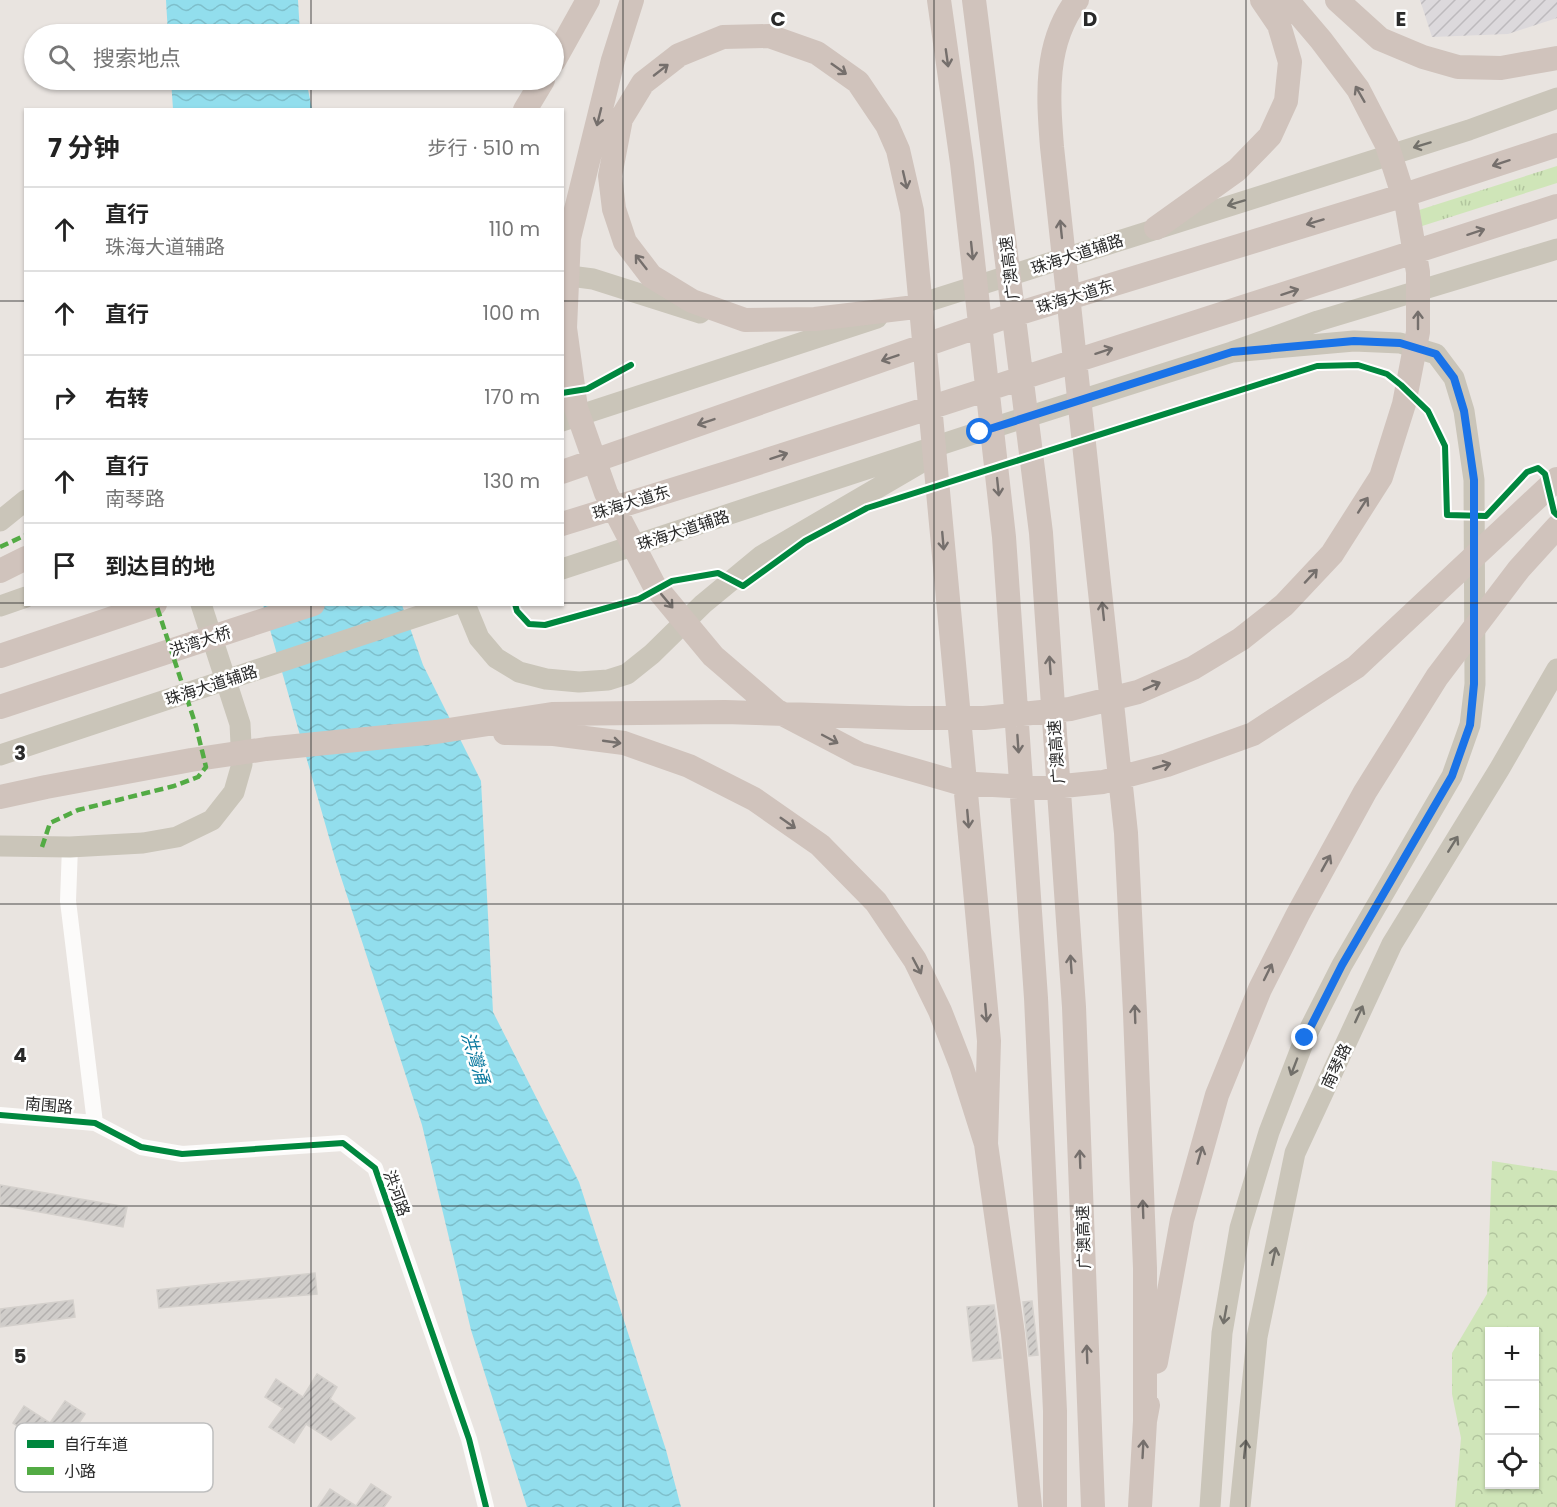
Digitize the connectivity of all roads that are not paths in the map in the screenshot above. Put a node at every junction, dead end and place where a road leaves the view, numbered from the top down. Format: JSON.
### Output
{"nodes":[{"id":1,"x":588,"y":0,"type":"edge"},
{"id":2,"x":632,"y":0,"type":"edge"},
{"id":3,"x":939,"y":0,"type":"edge"},
{"id":4,"x":975,"y":0,"type":"edge"},
{"id":5,"x":1077,"y":0,"type":"edge"},
{"id":6,"x":1262,"y":0,"type":"edge"},
{"id":7,"x":1287,"y":0,"type":"edge"},
{"id":8,"x":1337,"y":0,"type":"edge"},
{"id":9,"x":564,"y":43,"type":"edge"},
{"id":10,"x":1557,"y":57,"type":"edge"},
{"id":11,"x":537,"y":90,"type":"edge"},
{"id":12,"x":1557,"y":98,"type":"edge"},
{"id":13,"x":526,"y":108,"type":"edge"},
{"id":14,"x":1557,"y":145,"type":"edge"},
{"id":15,"x":1557,"y":206,"type":"edge"},
{"id":16,"x":1156,"y":228,"type":"junction"},
{"id":17,"x":1557,"y":249,"type":"edge"},
{"id":18,"x":564,"y":275,"type":"edge"},
{"id":19,"x":907,"y":308,"type":"junction"},
{"id":20,"x":745,"y":320,"type":"junction"},
{"id":21,"x":1232,"y":352,"type":"junction"},
{"id":22,"x":564,"y":420,"type":"edge"},
{"id":23,"x":967,"y":436,"type":"junction"},
{"id":24,"x":564,"y":471,"type":"edge"},
{"id":25,"x":1557,"y":479,"type":"edge"},
{"id":26,"x":24,"y":502,"type":"edge"},
{"id":27,"x":24,"y":518,"type":"edge"},
{"id":28,"x":0,"y":521,"type":"edge"},
{"id":29,"x":564,"y":523,"type":"edge"},
{"id":30,"x":0,"y":526,"type":"edge"},
{"id":31,"x":1557,"y":527,"type":"edge"},
{"id":32,"x":24,"y":559,"type":"edge"},
{"id":33,"x":564,"y":568,"type":"edge"},
{"id":34,"x":0,"y":571,"type":"edge"},
{"id":35,"x":24,"y":598,"type":"edge"},
{"id":36,"x":0,"y":606,"type":"edge"},
{"id":37,"x":149,"y":606,"type":"edge"},
{"id":38,"x":202,"y":606,"type":"edge"},
{"id":39,"x":307,"y":606,"type":"edge"},
{"id":40,"x":450,"y":606,"type":"edge"},
{"id":41,"x":466,"y":606,"type":"edge"},
{"id":42,"x":479,"y":606,"type":"edge"},
{"id":43,"x":652,"y":654,"type":"junction"},
{"id":44,"x":0,"y":656,"type":"edge"},
{"id":45,"x":1557,"y":669,"type":"edge"},
{"id":46,"x":0,"y":707,"type":"edge"},
{"id":47,"x":553,"y":724,"type":"junction"},
{"id":48,"x":0,"y":755,"type":"edge"},
{"id":49,"x":0,"y":797,"type":"edge"},
{"id":50,"x":0,"y":846,"type":"edge"},
{"id":51,"x":70,"y":847,"type":"junction"},
{"id":52,"x":0,"y":1115,"type":"edge"},
{"id":53,"x":95,"y":1123,"type":"junction"},
{"id":54,"x":986,"y":1144,"type":"junction"},
{"id":55,"x":1145,"y":1421,"type":"junction"},
{"id":56,"x":486,"y":1507,"type":"edge"},
{"id":57,"x":1030,"y":1507,"type":"edge"},
{"id":58,"x":1055,"y":1507,"type":"edge"},
{"id":59,"x":1093,"y":1507,"type":"edge"},
{"id":60,"x":1140,"y":1507,"type":"edge"},
{"id":61,"x":1210,"y":1507,"type":"edge"},
{"id":62,"x":1240,"y":1507,"type":"edge"}],
"edges":[{"from":1,"to":9,"type":"highway"},
{"from":2,"to":25,"type":"highway","one_way":true},
{"from":3,"to":58,"type":"highway","one_way":true},
{"from":59,"to":4,"type":"highway","name":"广澳高速","one_way":true},
{"from":55,"to":5,"type":"highway","one_way":true},
{"from":6,"to":16,"type":"highway"},
{"from":47,"to":7,"type":"highway","one_way":true},
{"from":8,"to":10,"type":"highway"},
{"from":11,"to":13,"type":"highway"},
{"from":12,"to":16,"type":"main road","name":"珠海大道辅路","one_way":true},
{"from":14,"to":24,"type":"highway","name":"珠海大道东","one_way":true},
{"from":29,"to":15,"type":"highway","name":"珠海大道东","one_way":true},
{"from":16,"to":19,"type":"main road","name":"珠海大道辅路"},
{"from":17,"to":21,"type":"main road","name":"珠海大道辅路"},
{"from":18,"to":20,"type":"main road"},
{"from":19,"to":20,"type":"highway"},
{"from":19,"to":22,"type":"main road","name":"珠海大道辅路"},
{"from":20,"to":54,"type":"highway","one_way":true},
{"from":21,"to":23,"type":"main road","name":"珠海大道辅路"},
{"from":21,"to":61,"type":"main road","one_way":true},
{"from":23,"to":33,"type":"main road","name":"珠海大道辅路"},
{"from":23,"to":43,"type":"main road"},
{"from":26,"to":28,"type":"main road"},
{"from":27,"to":30,"type":"main road"},
{"from":55,"to":31,"type":"highway","one_way":true},
{"from":32,"to":34,"type":"highway"},
{"from":35,"to":36,"type":"main road"},
{"from":37,"to":44,"type":"highway"},
{"from":38,"to":51,"type":"main road"},
{"from":39,"to":46,"type":"highway","name":"洪湾大桥"},
{"from":40,"to":48,"type":"main road","name":"珠海大道辅路"},
{"from":41,"to":43,"type":"main road"},
{"from":42,"to":43,"type":"main road"},
{"from":62,"to":45,"type":"main road","name":"南琴路","one_way":true},
{"from":47,"to":49,"type":"highway"},
{"from":47,"to":54,"type":"highway","one_way":true},
{"from":50,"to":51,"type":"main road"},
{"from":51,"to":53,"type":"street"},
{"from":52,"to":53,"type":"street","name":"南围路"},
{"from":53,"to":56,"type":"street","name":"洪河路"},
{"from":54,"to":57,"type":"highway"},
{"from":60,"to":55,"type":"highway","one_way":true}]}
